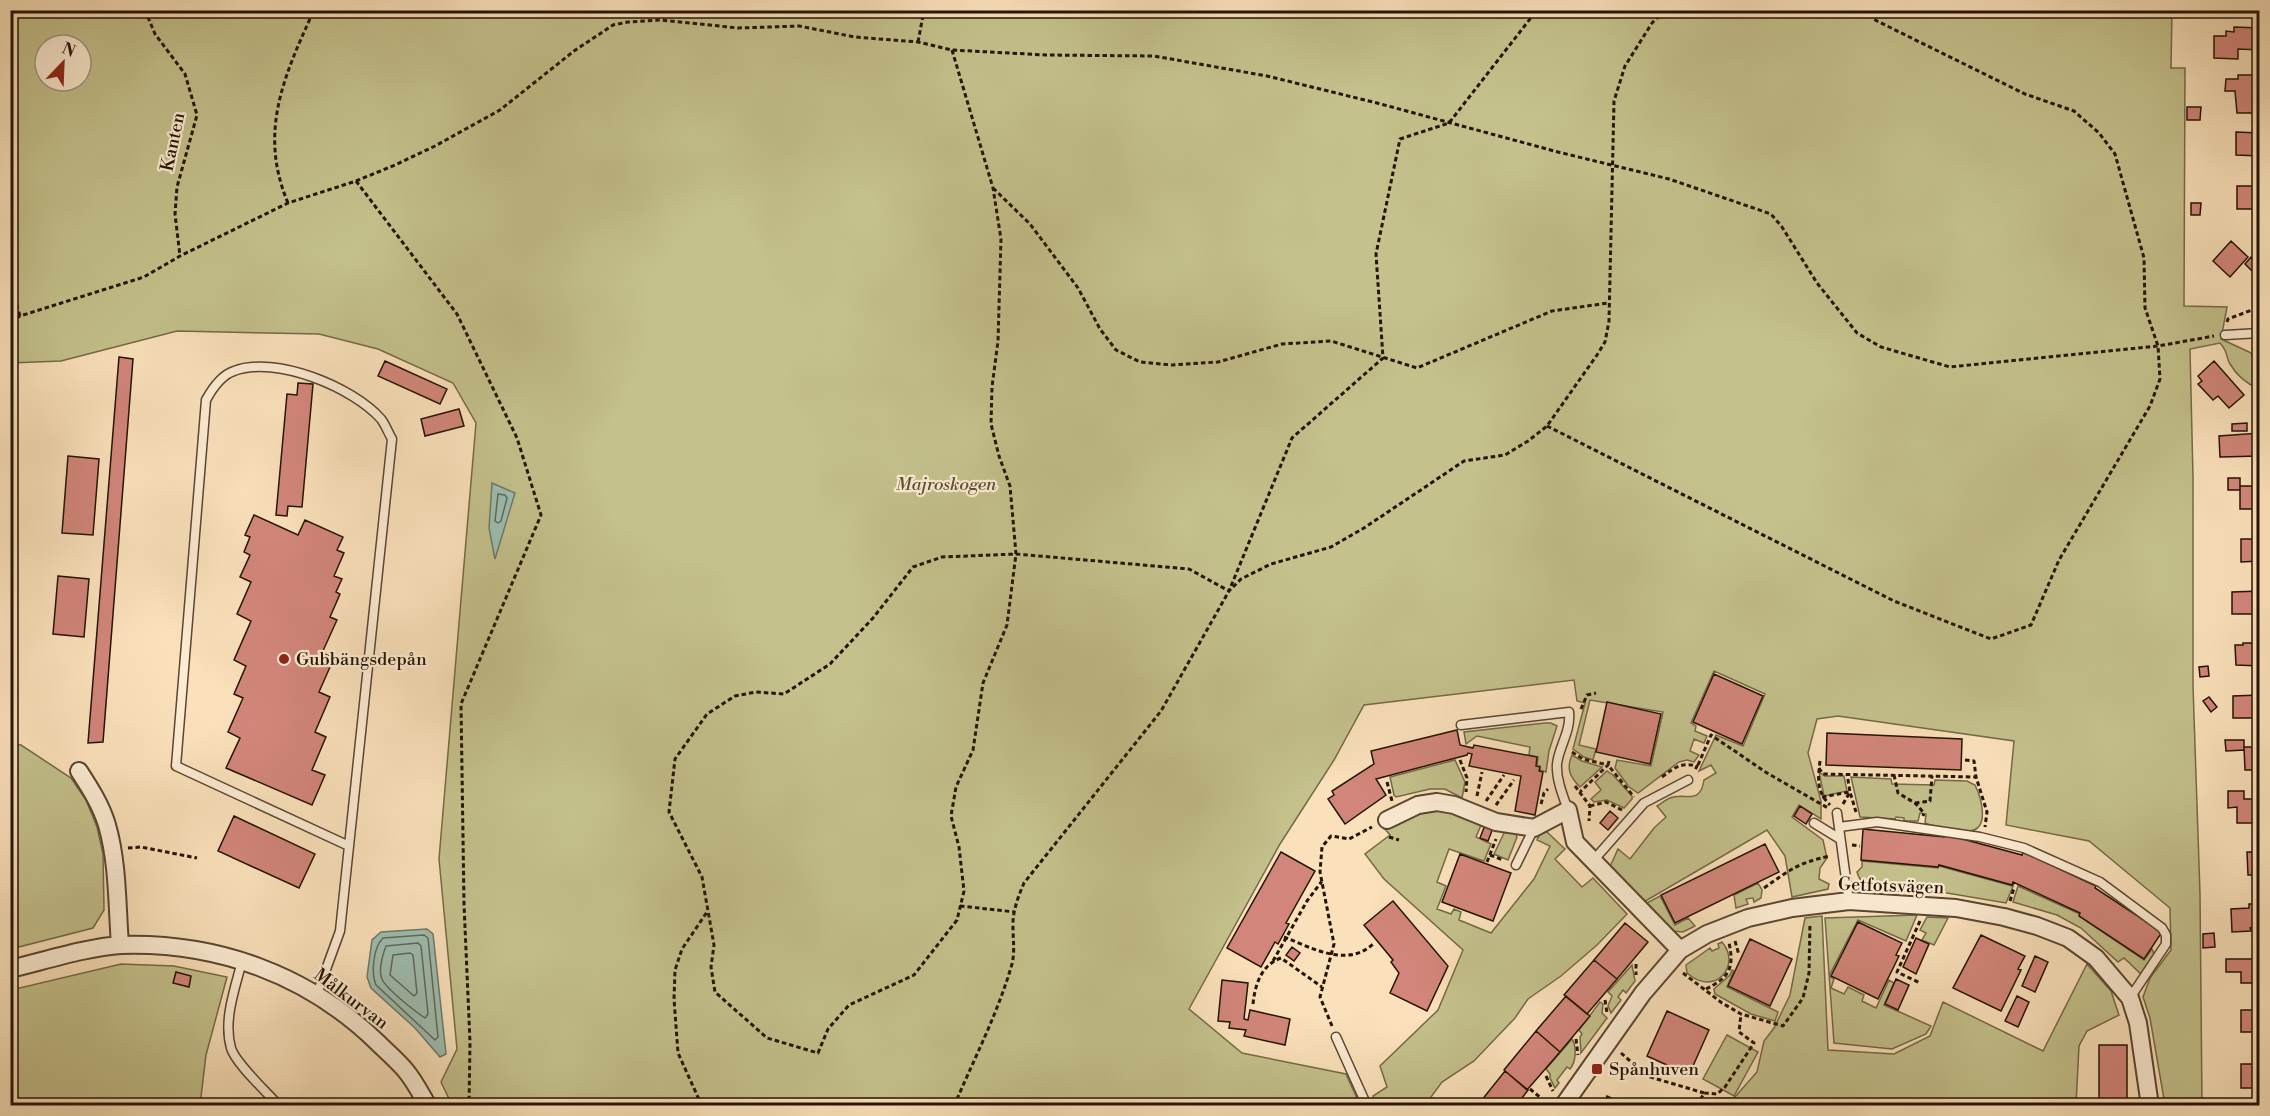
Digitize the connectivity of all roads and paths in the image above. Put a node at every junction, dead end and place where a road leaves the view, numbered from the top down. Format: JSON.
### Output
{"nodes":[{"id":1,"x":145,"y":10,"type":"edge"},
{"id":2,"x":314,"y":10,"type":"edge"},
{"id":3,"x":924,"y":10,"type":"edge"},
{"id":4,"x":1537,"y":10,"type":"edge"},
{"id":5,"x":1665,"y":10,"type":"edge"},
{"id":6,"x":1862,"y":10,"type":"edge"},
{"id":7,"x":918,"y":42,"type":"junction"},
{"id":8,"x":952,"y":50,"type":"junction"},
{"id":9,"x":1449,"y":123,"type":"junction"},
{"id":10,"x":1613,"y":166,"type":"junction"},
{"id":11,"x":357,"y":181,"type":"junction"},
{"id":12,"x":993,"y":188,"type":"junction"},
{"id":13,"x":288,"y":203,"type":"junction"},
{"id":14,"x":180,"y":256,"type":"junction"},
{"id":15,"x":10,"y":283,"type":"edge"},
{"id":16,"x":1608,"y":303,"type":"junction"},
{"id":17,"x":2259,"y":307,"type":"edge"},
{"id":18,"x":20,"y":316,"type":"junction"},
{"id":19,"x":10,"y":322,"type":"edge"},
{"id":20,"x":2259,"y":333,"type":"edge"},
{"id":21,"x":2225,"y":335,"type":"junction"},
{"id":22,"x":2158,"y":346,"type":"junction"},
{"id":23,"x":1383,"y":358,"type":"junction"},
{"id":24,"x":1547,"y":426,"type":"junction"},
{"id":25,"x":1016,"y":554,"type":"junction"},
{"id":26,"x":1229,"y":591,"type":"junction"},
{"id":27,"x":1596,"y":693,"type":"dead end"},
{"id":28,"x":1580,"y":713,"type":"dead end"},
{"id":29,"x":1461,"y":725,"type":"dead end"},
{"id":30,"x":1568,"y":758,"type":"dead end"},
{"id":31,"x":1461,"y":760,"type":"dead end"},
{"id":32,"x":1609,"y":760,"type":"dead end"},
{"id":33,"x":1965,"y":760,"type":"dead end"},
{"id":34,"x":1820,"y":761,"type":"dead end"},
{"id":35,"x":1608,"y":765,"type":"junction"},
{"id":36,"x":1697,"y":765,"type":"dead end"},
{"id":37,"x":1819,"y":768,"type":"junction"},
{"id":38,"x":79,"y":771,"type":"dead end"},
{"id":39,"x":1482,"y":772,"type":"dead end"},
{"id":40,"x":1847,"y":774,"type":"junction"},
{"id":41,"x":1504,"y":775,"type":"dead end"},
{"id":42,"x":1894,"y":775,"type":"junction"},
{"id":43,"x":1932,"y":776,"type":"junction"},
{"id":44,"x":1976,"y":777,"type":"junction"},
{"id":45,"x":1514,"y":780,"type":"dead end"},
{"id":46,"x":1688,"y":780,"type":"dead end"},
{"id":47,"x":1572,"y":782,"type":"dead end"},
{"id":48,"x":1580,"y":792,"type":"junction"},
{"id":49,"x":1850,"y":792,"type":"junction"},
{"id":50,"x":1822,"y":797,"type":"junction"},
{"id":51,"x":1635,"y":798,"type":"dead end"},
{"id":52,"x":1915,"y":803,"type":"junction"},
{"id":53,"x":1590,"y":806,"type":"junction"},
{"id":54,"x":1568,"y":810,"type":"junction"},
{"id":55,"x":1624,"y":812,"type":"dead end"},
{"id":56,"x":1837,"y":813,"type":"junction"},
{"id":57,"x":1924,"y":813,"type":"dead end"},
{"id":58,"x":1475,"y":814,"type":"junction"},
{"id":59,"x":1387,"y":820,"type":"joint"},
{"id":60,"x":1814,"y":823,"type":"dead end"},
{"id":61,"x":1503,"y":824,"type":"junction"},
{"id":62,"x":1856,"y":825,"type":"junction"},
{"id":63,"x":1587,"y":826,"type":"dead end"},
{"id":64,"x":1839,"y":827,"type":"junction"},
{"id":65,"x":1534,"y":828,"type":"junction"},
{"id":66,"x":1980,"y":837,"type":"junction"},
{"id":67,"x":1844,"y":842,"type":"junction"},
{"id":68,"x":349,"y":846,"type":"junction"},
{"id":69,"x":113,"y":851,"type":"junction"},
{"id":70,"x":1830,"y":856,"type":"dead end"},
{"id":71,"x":197,"y":858,"type":"dead end"},
{"id":72,"x":1487,"y":862,"type":"dead end"},
{"id":73,"x":1592,"y":862,"type":"junction"},
{"id":74,"x":1516,"y":865,"type":"dead end"},
{"id":75,"x":1322,"y":881,"type":"junction"},
{"id":76,"x":1764,"y":888,"type":"dead end"},
{"id":77,"x":2014,"y":888,"type":"dead end"},
{"id":78,"x":1849,"y":901,"type":"junction"},
{"id":79,"x":960,"y":906,"type":"junction"},
{"id":80,"x":2008,"y":906,"type":"dead end"},
{"id":81,"x":708,"y":910,"type":"junction"},
{"id":82,"x":1015,"y":912,"type":"junction"},
{"id":83,"x":1923,"y":914,"type":"dead end"},
{"id":84,"x":1810,"y":915,"type":"dead end"},
{"id":85,"x":1733,"y":934,"type":"dead end"},
{"id":86,"x":1728,"y":936,"type":"dead end"},
{"id":87,"x":1285,"y":937,"type":"junction"},
{"id":88,"x":1373,"y":944,"type":"dead end"},
{"id":89,"x":120,"y":945,"type":"junction"},
{"id":90,"x":1680,"y":950,"type":"junction"},
{"id":91,"x":1739,"y":955,"type":"dead end"},
{"id":92,"x":1330,"y":956,"type":"junction"},
{"id":93,"x":243,"y":960,"type":"junction"},
{"id":94,"x":1273,"y":961,"type":"junction"},
{"id":95,"x":1636,"y":964,"type":"dead end"},
{"id":96,"x":10,"y":969,"type":"edge"},
{"id":97,"x":1677,"y":969,"type":"dead end"},
{"id":98,"x":1636,"y":979,"type":"dead end"},
{"id":99,"x":1920,"y":983,"type":"dead end"},
{"id":100,"x":1322,"y":987,"type":"junction"},
{"id":101,"x":1706,"y":989,"type":"junction"},
{"id":102,"x":317,"y":994,"type":"junction"},
{"id":103,"x":2130,"y":998,"type":"junction"},
{"id":104,"x":1605,"y":1000,"type":"dead end"},
{"id":105,"x":1253,"y":1004,"type":"dead end"},
{"id":106,"x":1741,"y":1014,"type":"junction"},
{"id":107,"x":1611,"y":1016,"type":"dead end"},
{"id":108,"x":1336,"y":1037,"type":"joint"},
{"id":109,"x":1576,"y":1039,"type":"dead end"},
{"id":110,"x":1609,"y":1042,"type":"junction"},
{"id":111,"x":1585,"y":1052,"type":"dead end"},
{"id":112,"x":1546,"y":1077,"type":"dead end"},
{"id":113,"x":1561,"y":1085,"type":"dead end"},
{"id":114,"x":1530,"y":1089,"type":"dead end"},
{"id":115,"x":1704,"y":1093,"type":"junction"},
{"id":116,"x":1553,"y":1102,"type":"edge"},
{"id":117,"x":279,"y":1106,"type":"edge"},
{"id":118,"x":428,"y":1106,"type":"edge"},
{"id":119,"x":469,"y":1106,"type":"edge"},
{"id":120,"x":702,"y":1106,"type":"edge"},
{"id":121,"x":954,"y":1106,"type":"edge"},
{"id":122,"x":1367,"y":1106,"type":"edge"},
{"id":123,"x":1697,"y":1106,"type":"edge"},
{"id":124,"x":2150,"y":1106,"type":"edge"}],
"edges":[{"from":1,"to":14,"type":"path","name":"Kanten"},
{"from":2,"to":13,"type":"path"},
{"from":3,"to":7,"type":"path"},
{"from":4,"to":9,"type":"path"},
{"from":5,"to":10,"type":"path"},
{"from":6,"to":22,"type":"path"},
{"from":7,"to":8,"type":"path"},
{"from":7,"to":11,"type":"path"},
{"from":8,"to":9,"type":"path"},
{"from":8,"to":12,"type":"path"},
{"from":9,"to":10,"type":"path"},
{"from":9,"to":23,"type":"path"},
{"from":10,"to":16,"type":"path"},
{"from":10,"to":22,"type":"path"},
{"from":11,"to":13,"type":"path"},
{"from":11,"to":119,"type":"path"},
{"from":12,"to":23,"type":"path"},
{"from":12,"to":25,"type":"path"},
{"from":13,"to":14,"type":"path"},
{"from":14,"to":18,"type":"path"},
{"from":15,"to":18,"type":"path"},
{"from":16,"to":23,"type":"path"},
{"from":16,"to":24,"type":"path"},
{"from":17,"to":21,"type":"path"},
{"from":18,"to":19,"type":"path"},
{"from":20,"to":21,"type":"lane"},
{"from":21,"to":22,"type":"path"},
{"from":22,"to":24,"type":"path"},
{"from":23,"to":26,"type":"path"},
{"from":24,"to":26,"type":"path"},
{"from":25,"to":26,"type":"path"},
{"from":25,"to":79,"type":"path"},
{"from":25,"to":81,"type":"path"},
{"from":26,"to":82,"type":"path"},
{"from":27,"to":28,"type":"path"},
{"from":29,"to":54,"type":"lane"},
{"from":30,"to":35,"type":"path"},
{"from":31,"to":58,"type":"path"},
{"from":32,"to":35,"type":"path"},
{"from":33,"to":44,"type":"path"},
{"from":34,"to":37,"type":"path"},
{"from":35,"to":48,"type":"path"},
{"from":35,"to":51,"type":"path"},
{"from":36,"to":56,"type":"path"},
{"from":37,"to":40,"type":"path"},
{"from":37,"to":50,"type":"path"},
{"from":38,"to":69,"type":"street"},
{"from":39,"to":58,"type":"path"},
{"from":40,"to":42,"type":"path"},
{"from":40,"to":49,"type":"path"},
{"from":41,"to":58,"type":"path"},
{"from":42,"to":43,"type":"path"},
{"from":42,"to":52,"type":"path"},
{"from":43,"to":44,"type":"path"},
{"from":43,"to":52,"type":"path"},
{"from":44,"to":66,"type":"path"},
{"from":45,"to":58,"type":"path"},
{"from":46,"to":73,"type":"lane"},
{"from":47,"to":48,"type":"path"},
{"from":48,"to":53,"type":"path"},
{"from":49,"to":50,"type":"path"},
{"from":49,"to":62,"type":"path"},
{"from":50,"to":56,"type":"path"},
{"from":52,"to":57,"type":"path"},
{"from":53,"to":55,"type":"path"},
{"from":53,"to":63,"type":"path"},
{"from":54,"to":65,"type":"street"},
{"from":54,"to":73,"type":"street"},
{"from":56,"to":64,"type":"lane"},
{"from":58,"to":59,"type":"street"},
{"from":58,"to":61,"type":"street"},
{"from":59,"to":75,"type":"path"},
{"from":60,"to":67,"type":"lane"},
{"from":61,"to":65,"type":"street"},
{"from":61,"to":72,"type":"path"},
{"from":62,"to":64,"type":"lane"},
{"from":62,"to":66,"type":"lane"},
{"from":62,"to":67,"type":"path"},
{"from":64,"to":67,"type":"lane"},
{"from":65,"to":74,"type":"lane"},
{"from":66,"to":103,"type":"lane"},
{"from":67,"to":78,"type":"lane"},
{"from":68,"to":68,"type":"lane"},
{"from":68,"to":102,"type":"lane"},
{"from":69,"to":71,"type":"path"},
{"from":69,"to":89,"type":"street"},
{"from":70,"to":76,"type":"path"},
{"from":73,"to":90,"type":"street"},
{"from":75,"to":87,"type":"path"},
{"from":75,"to":92,"type":"path"},
{"from":77,"to":80,"type":"path"},
{"from":78,"to":90,"type":"street","name":"Getfotsvägen"},
{"from":78,"to":103,"type":"street","name":"Getfotsvägen"},
{"from":79,"to":81,"type":"path"},
{"from":79,"to":82,"type":"path"},
{"from":81,"to":120,"type":"path"},
{"from":82,"to":121,"type":"path"},
{"from":83,"to":99,"type":"path"},
{"from":84,"to":106,"type":"path"},
{"from":85,"to":91,"type":"path"},
{"from":86,"to":101,"type":"path"},
{"from":87,"to":92,"type":"path"},
{"from":87,"to":94,"type":"path"},
{"from":88,"to":92,"type":"path"},
{"from":89,"to":93,"type":"street","name":"Målkurvan"},
{"from":89,"to":96,"type":"street","name":"Målkurvan"},
{"from":90,"to":110,"type":"street","name":"Getfotsvägen"},
{"from":92,"to":100,"type":"path"},
{"from":93,"to":102,"type":"street","name":"Målkurvan"},
{"from":93,"to":117,"type":"lane"},
{"from":94,"to":100,"type":"path"},
{"from":94,"to":105,"type":"path"},
{"from":95,"to":98,"type":"path"},
{"from":97,"to":101,"type":"path"},
{"from":100,"to":108,"type":"path"},
{"from":101,"to":106,"type":"path"},
{"from":102,"to":118,"type":"street","name":"Målkurvan"},
{"from":103,"to":124,"type":"street","name":"Getfotsvägen"},
{"from":104,"to":107,"type":"path"},
{"from":106,"to":115,"type":"path"},
{"from":108,"to":122,"type":"lane"},
{"from":109,"to":111,"type":"path"},
{"from":110,"to":115,"type":"path"},
{"from":110,"to":116,"type":"street","name":"Getfotsvägen"},
{"from":112,"to":116,"type":"path"},
{"from":113,"to":116,"type":"path"},
{"from":114,"to":116,"type":"path"},
{"from":115,"to":123,"type":"path"}]}
